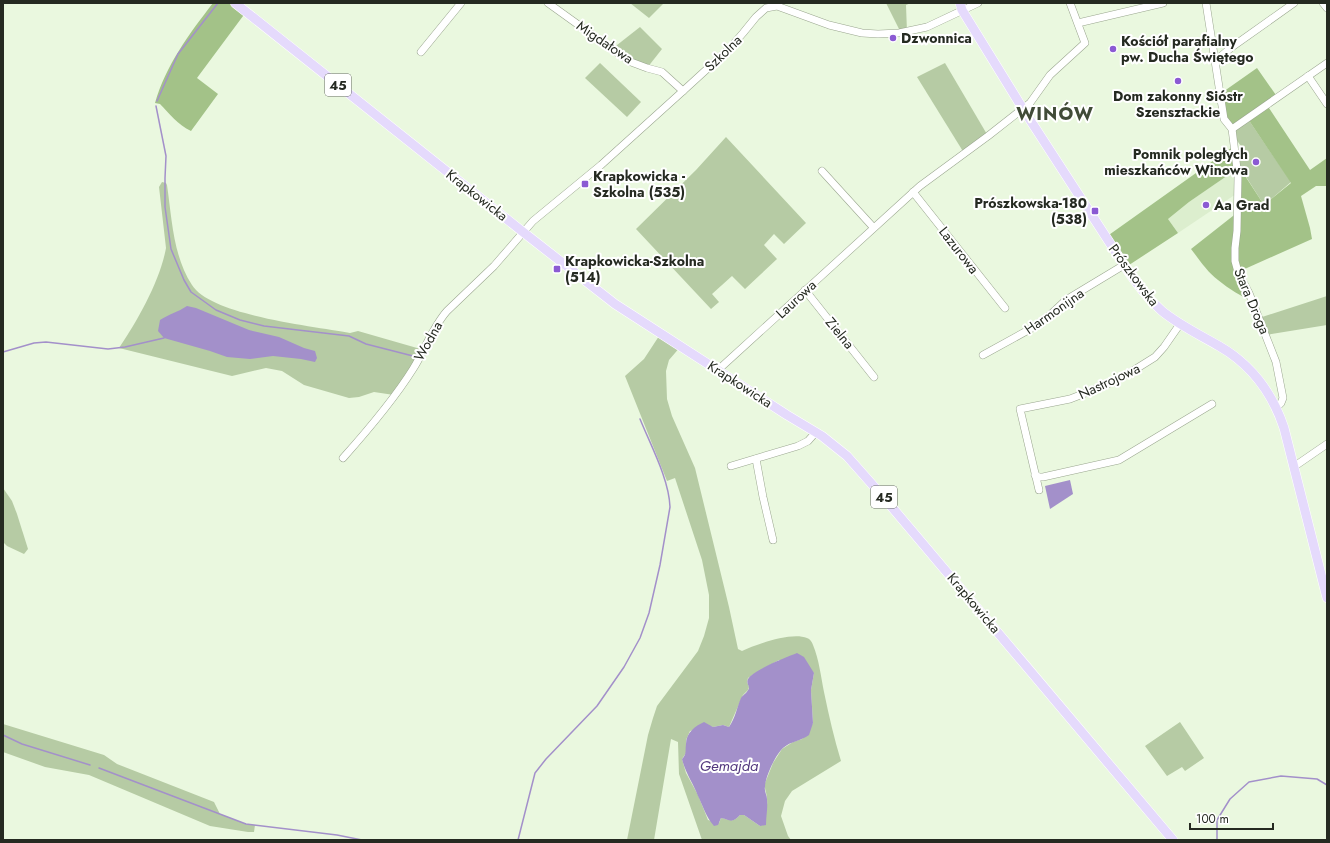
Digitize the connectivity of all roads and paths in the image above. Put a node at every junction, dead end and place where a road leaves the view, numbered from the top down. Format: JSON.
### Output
{"nodes":[{"id":1,"x":235,"y":3,"type":"edge"},
{"id":2,"x":461,"y":3,"type":"edge"},
{"id":3,"x":548,"y":3,"type":"edge"},
{"id":4,"x":978,"y":3,"type":"edge"},
{"id":5,"x":1070,"y":3,"type":"edge"},
{"id":6,"x":1163,"y":3,"type":"edge"},
{"id":7,"x":1206,"y":3,"type":"edge"},
{"id":8,"x":1294,"y":3,"type":"edge"},
{"id":9,"x":1323,"y":3,"type":"edge"},
{"id":10,"x":961,"y":6,"type":"edge"},
{"id":11,"x":1327,"y":8,"type":"edge"},
{"id":12,"x":1078,"y":23,"type":"junction"},
{"id":13,"x":421,"y":52,"type":"dead end"},
{"id":14,"x":1215,"y":61,"type":"junction"},
{"id":15,"x":1327,"y":63,"type":"edge"},
{"id":16,"x":1308,"y":76,"type":"junction"},
{"id":17,"x":683,"y":91,"type":"junction"},
{"id":18,"x":1327,"y":104,"type":"edge"},
{"id":19,"x":1023,"y":109,"type":"junction"},
{"id":20,"x":1232,"y":129,"type":"junction"},
{"id":21,"x":822,"y":171,"type":"dead end"},
{"id":22,"x":913,"y":192,"type":"junction"},
{"id":23,"x":874,"y":227,"type":"junction"},
{"id":24,"x":523,"y":232,"type":"junction"},
{"id":25,"x":1124,"y":265,"type":"junction"},
{"id":26,"x":805,"y":290,"type":"junction"},
{"id":27,"x":1005,"y":308,"type":"dead end"},
{"id":28,"x":1180,"y":324,"type":"junction"},
{"id":29,"x":983,"y":355,"type":"dead end"},
{"id":30,"x":718,"y":370,"type":"junction"},
{"id":31,"x":874,"y":376,"type":"dead end"},
{"id":32,"x":1212,"y":404,"type":"dead end"},
{"id":33,"x":1277,"y":407,"type":"junction"},
{"id":34,"x":816,"y":432,"type":"junction"},
{"id":35,"x":1327,"y":444,"type":"edge"},
{"id":36,"x":343,"y":458,"type":"dead end"},
{"id":37,"x":756,"y":459,"type":"junction"},
{"id":38,"x":731,"y":466,"type":"dead end"},
{"id":39,"x":1294,"y":466,"type":"junction"},
{"id":40,"x":1035,"y":475,"type":"junction"},
{"id":41,"x":1039,"y":490,"type":"dead end"},
{"id":42,"x":773,"y":540,"type":"dead end"},
{"id":43,"x":1325,"y":581,"type":"edge"},
{"id":44,"x":1327,"y":598,"type":"edge"},
{"id":45,"x":1173,"y":840,"type":"edge"}],
"edges":[{"from":1,"to":24,"type":"main road","name":"Krapkowicka","number":"45"},
{"from":2,"to":13,"type":"street"},
{"from":3,"to":17,"type":"street","name":"Migdałowa"},
{"from":4,"to":10,"type":"street"},
{"from":5,"to":12,"type":"street"},
{"from":6,"to":12,"type":"street"},
{"from":7,"to":14,"type":"street","name":"Stara Droga"},
{"from":8,"to":14,"type":"street"},
{"from":9,"to":11,"type":"street"},
{"from":10,"to":17,"type":"street","name":"Szkolna"},
{"from":10,"to":19,"type":"main road","name":"Prószkowska"},
{"from":12,"to":19,"type":"street","name":"Laurowa"},
{"from":14,"to":20,"type":"street","name":"Stara Droga"},
{"from":15,"to":16,"type":"street"},
{"from":16,"to":18,"type":"street"},
{"from":16,"to":20,"type":"street"},
{"from":17,"to":24,"type":"street","name":"Szkolna"},
{"from":19,"to":22,"type":"street","name":"Laurowa"},
{"from":19,"to":25,"type":"main road","name":"Prószkowska"},
{"from":20,"to":33,"type":"street","name":"Stara Droga"},
{"from":21,"to":23,"type":"street"},
{"from":22,"to":23,"type":"street","name":"Laurowa"},
{"from":22,"to":27,"type":"street","name":"Lazurowa"},
{"from":23,"to":26,"type":"street","name":"Laurowa"},
{"from":24,"to":30,"type":"main road","name":"Krapkowicka","number":"45"},
{"from":24,"to":36,"type":"street","name":"Wodna"},
{"from":25,"to":28,"type":"main road","name":"Prószkowska"},
{"from":25,"to":29,"type":"street","name":"Harmonijna"},
{"from":26,"to":30,"type":"street","name":"Laurowa"},
{"from":26,"to":31,"type":"street","name":"Zielna"},
{"from":28,"to":33,"type":"main road","name":"Prószkowska"},
{"from":28,"to":40,"type":"street","name":"Nastrojowa"},
{"from":30,"to":34,"type":"main road","name":"Krapkowicka","number":"45"},
{"from":32,"to":40,"type":"street"},
{"from":33,"to":39,"type":"main road","name":"Prószkowska"},
{"from":34,"to":37,"type":"street"},
{"from":34,"to":45,"type":"main road","name":"Krapkowicka","number":"45"},
{"from":35,"to":39,"type":"street"},
{"from":37,"to":38,"type":"street"},
{"from":37,"to":42,"type":"street"},
{"from":39,"to":43,"type":"main road","name":"Prószkowska"},
{"from":40,"to":41,"type":"street"},
{"from":43,"to":44,"type":"main road","name":"Prószkowska"}]}
